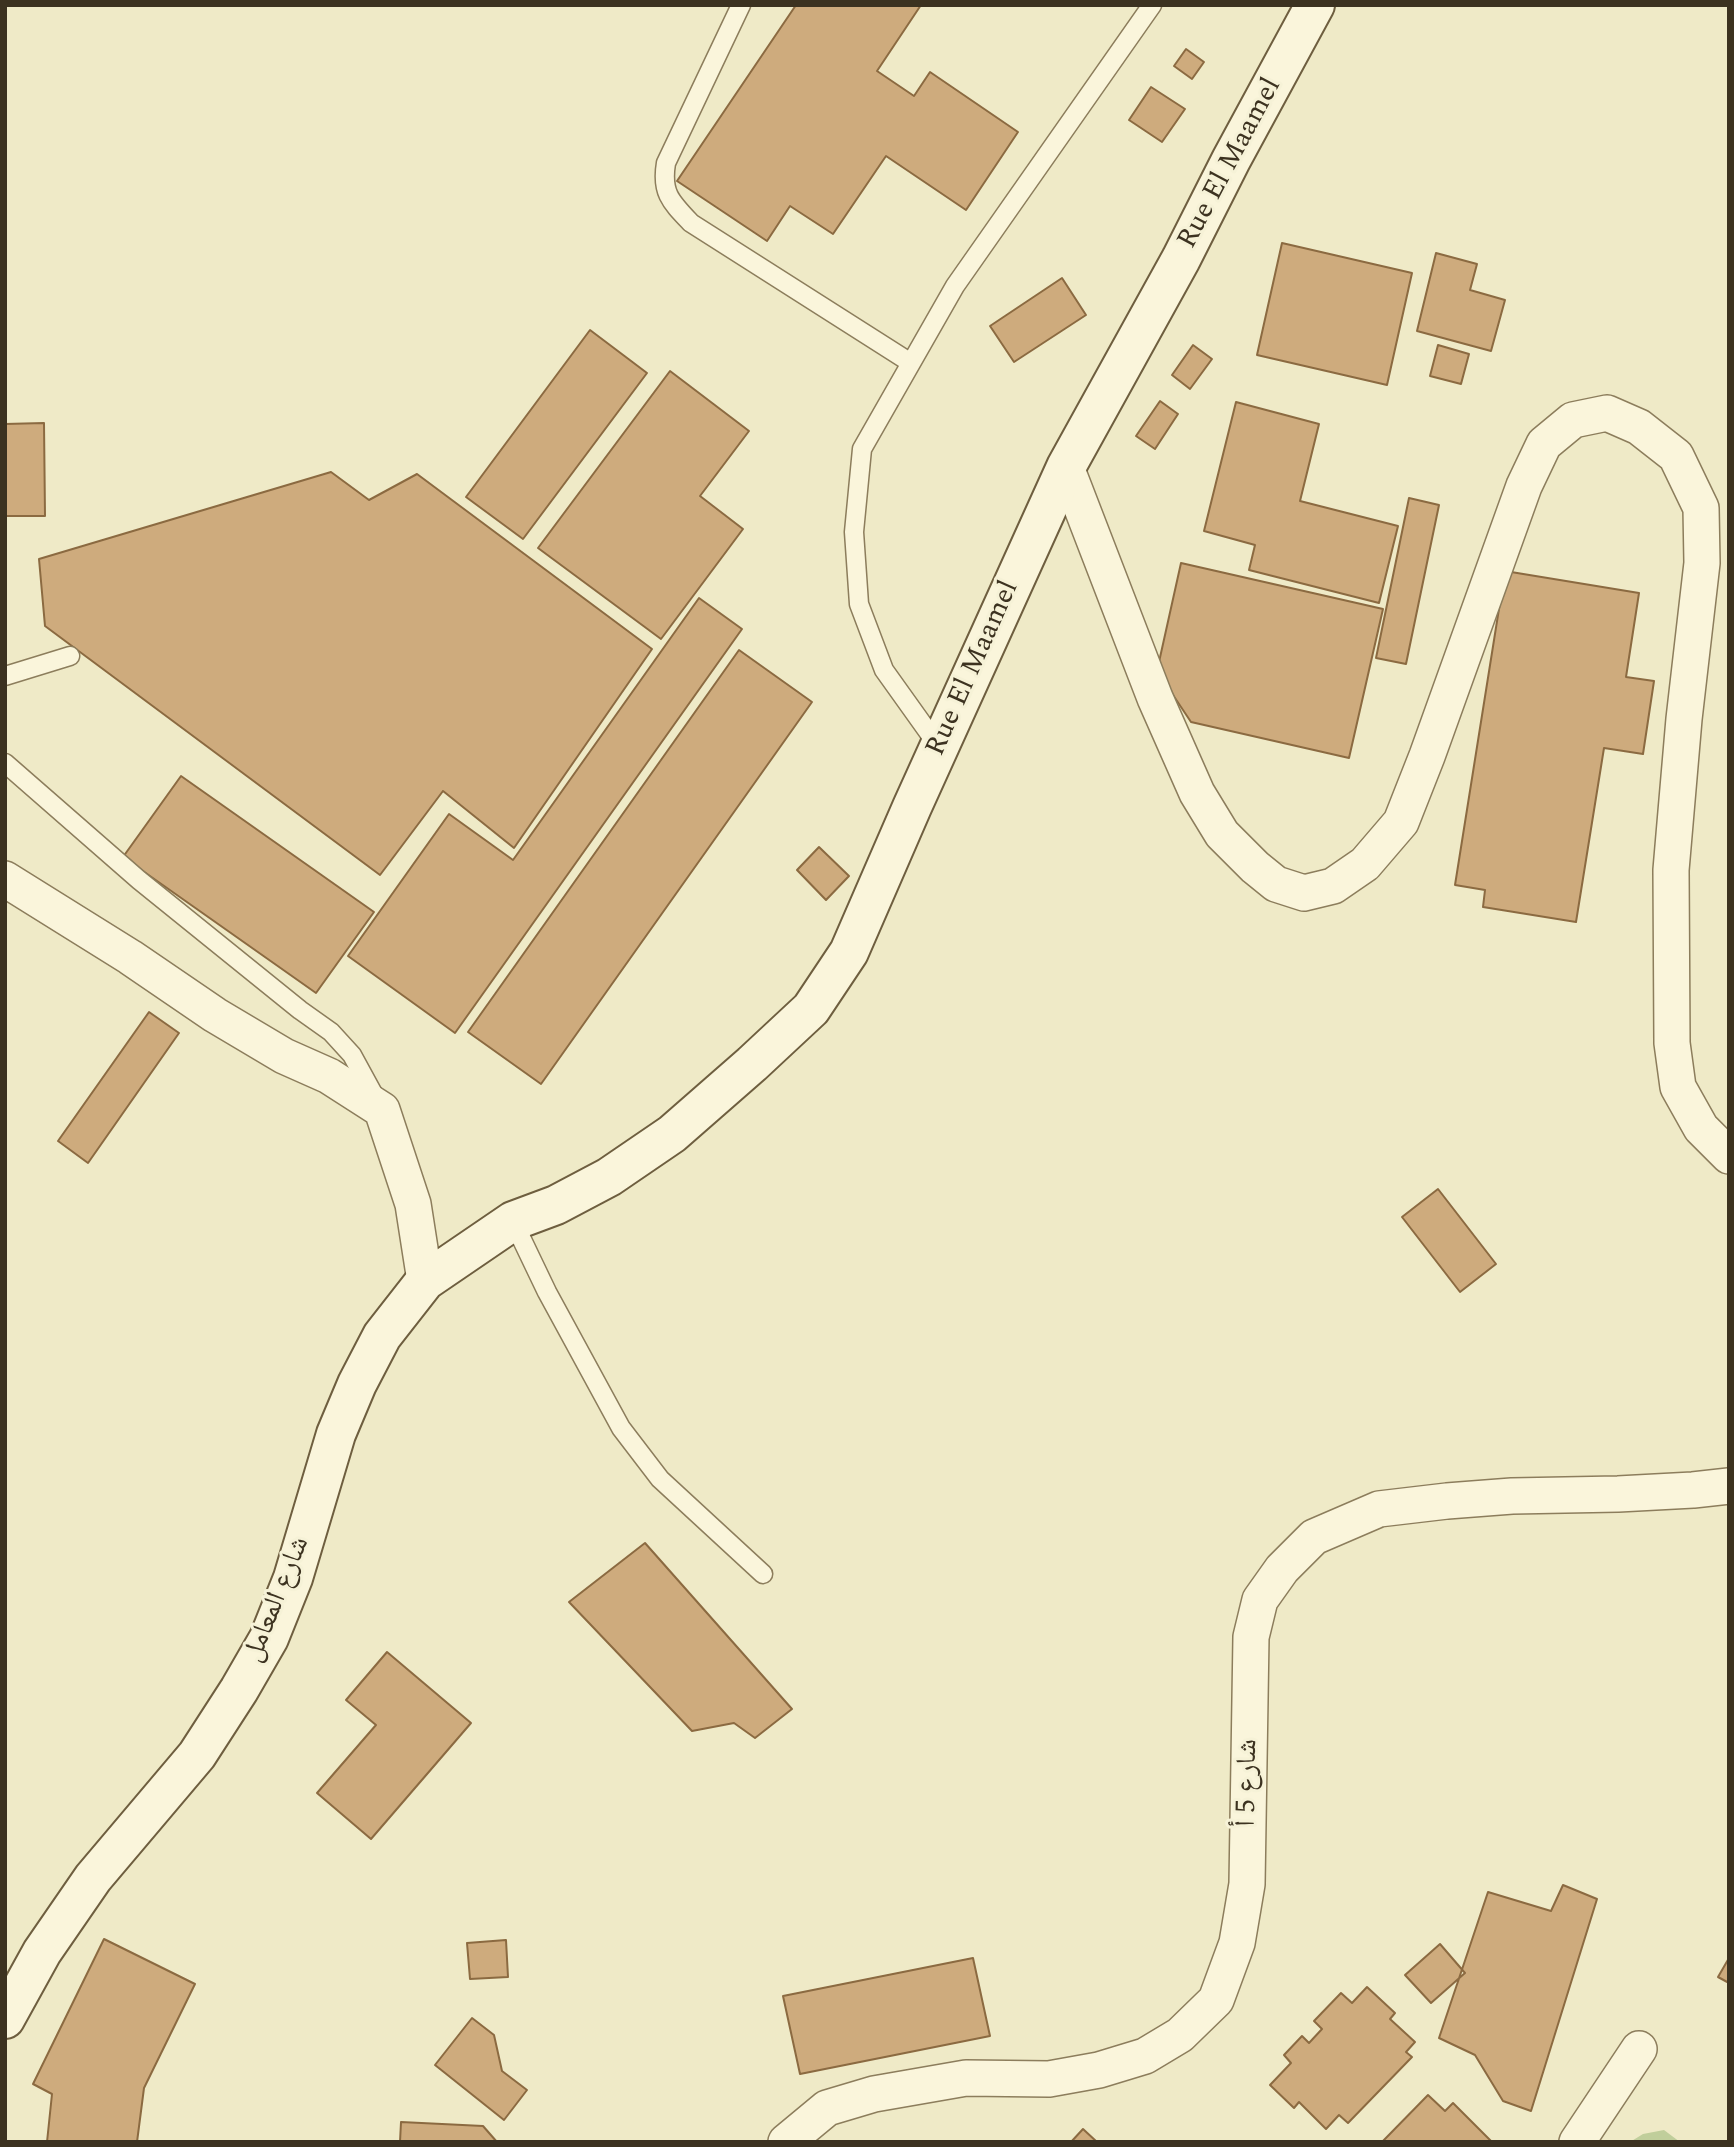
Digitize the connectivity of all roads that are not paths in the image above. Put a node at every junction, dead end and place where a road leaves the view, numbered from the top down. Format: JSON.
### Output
{"nodes":[{"id":1,"x":741,"y":5,"type":"edge"},
{"id":2,"x":1152,"y":5,"type":"edge"},
{"id":3,"x":1315,"y":5,"type":"edge"},
{"id":4,"x":911,"y":363,"type":"junction"},
{"id":5,"x":1066,"y":467,"type":"junction"},
{"id":6,"x":70,"y":656,"type":"dead end"},
{"id":7,"x":5,"y":676,"type":"edge"},
{"id":8,"x":939,"y":747,"type":"junction"},
{"id":9,"x":5,"y":763,"type":"edge"},
{"id":10,"x":5,"y":879,"type":"edge"},
{"id":11,"x":382,"y":1110,"type":"junction"},
{"id":12,"x":1729,"y":1156,"type":"edge"},
{"id":13,"x":513,"y":1221,"type":"junction"},
{"id":14,"x":425,"y":1281,"type":"junction"},
{"id":15,"x":1729,"y":1486,"type":"edge"},
{"id":16,"x":763,"y":1574,"type":"dead end"},
{"id":17,"x":5,"y":2019,"type":"edge"},
{"id":18,"x":1639,"y":2049,"type":"dead end"},
{"id":19,"x":786,"y":2142,"type":"edge"},
{"id":20,"x":1577,"y":2142,"type":"edge"}],
"edges":[{"from":1,"to":4,"type":"lane"},
{"from":2,"to":4,"type":"lane"},
{"from":3,"to":5,"type":"street","name":"Rue El Maamel"},
{"from":4,"to":8,"type":"lane"},
{"from":5,"to":8,"type":"street","name":"Rue El Maamel"},
{"from":5,"to":12,"type":"street"},
{"from":6,"to":7,"type":"lane"},
{"from":8,"to":13,"type":"street","name":"Rue El Maamel"},
{"from":9,"to":11,"type":"lane"},
{"from":10,"to":11,"type":"street"},
{"from":11,"to":14,"type":"street"},
{"from":13,"to":14,"type":"street","name":"شارع المعامل"},
{"from":13,"to":16,"type":"lane"},
{"from":14,"to":17,"type":"street","name":"شارع المعامل"},
{"from":15,"to":19,"type":"street","name":"شارع 5 أ"},
{"from":18,"to":20,"type":"street"}]}
